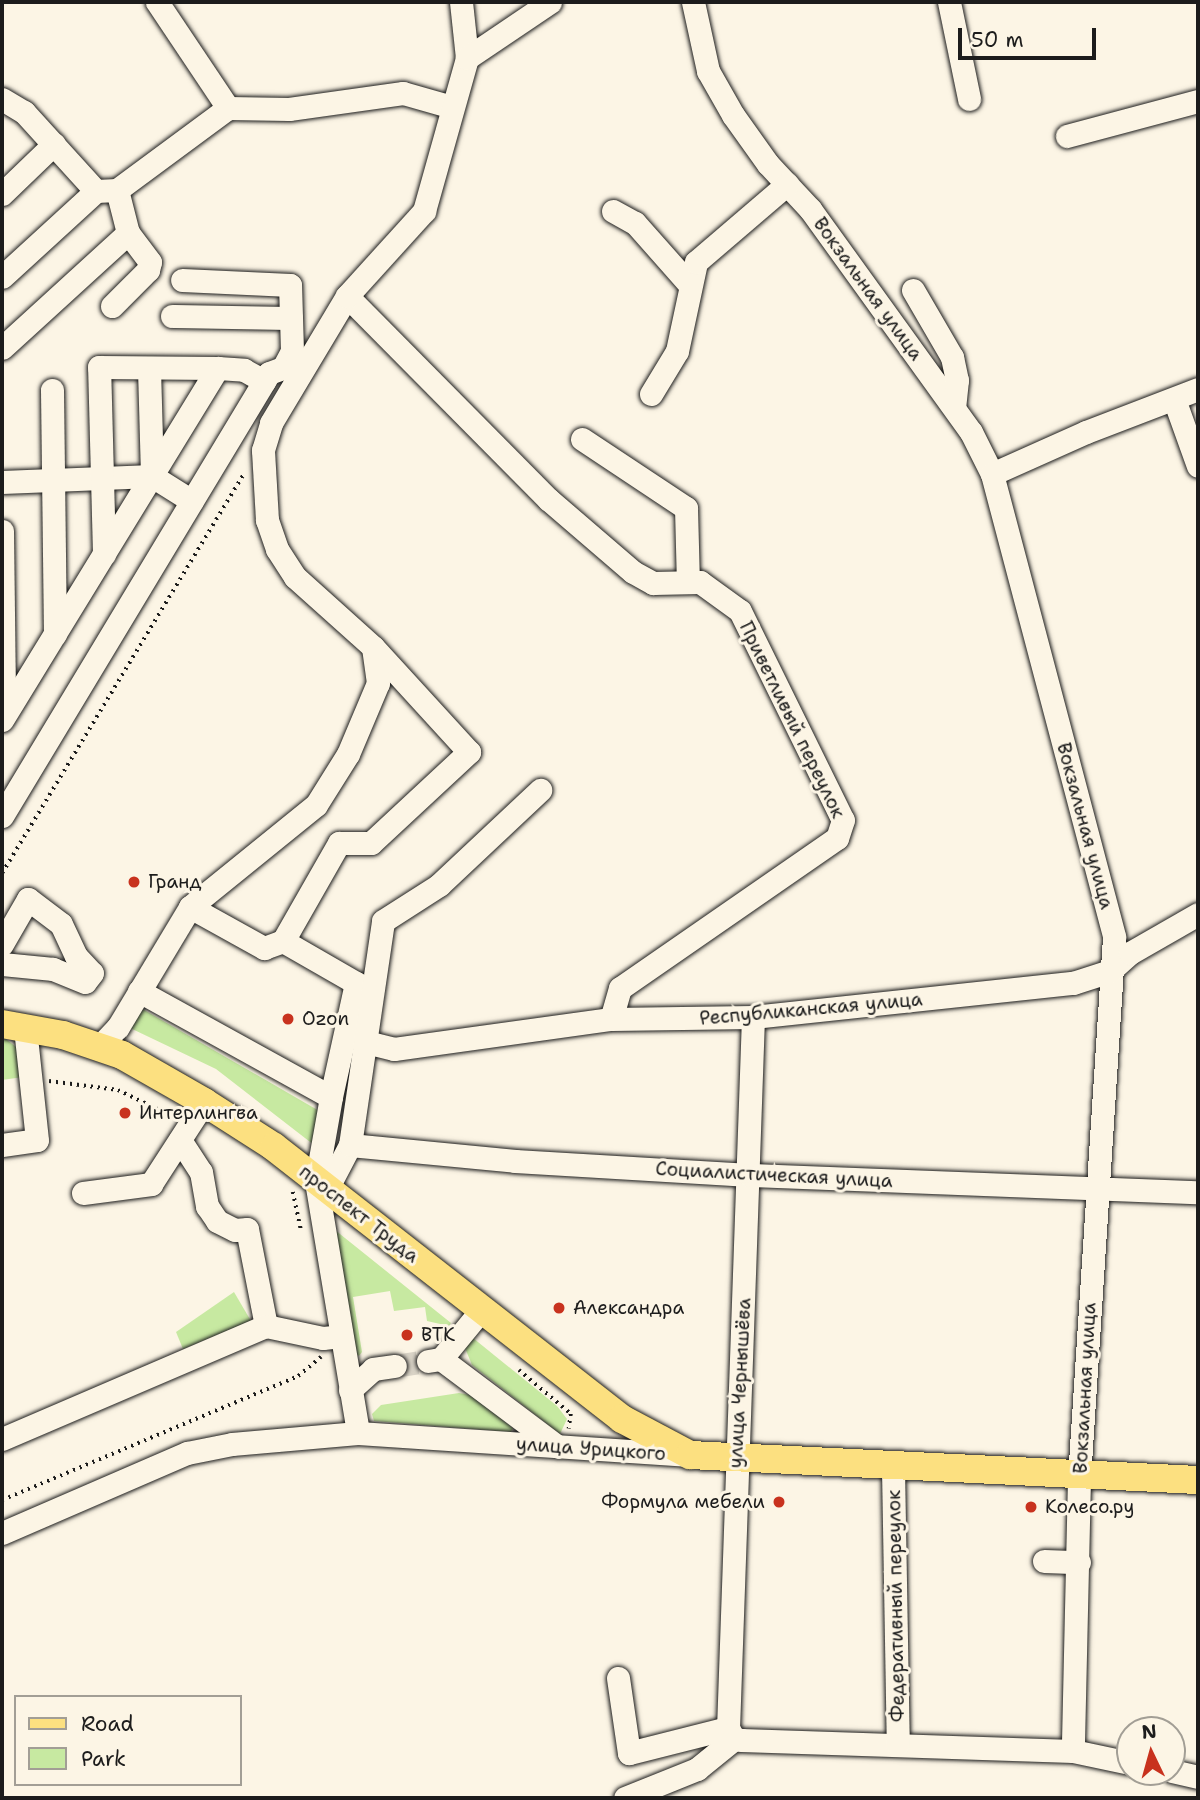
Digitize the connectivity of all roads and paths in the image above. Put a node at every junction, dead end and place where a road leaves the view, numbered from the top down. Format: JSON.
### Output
{"nodes":[{"id":1,"x":157,"y":2,"type":"edge"},
{"id":2,"x":461,"y":2,"type":"edge"},
{"id":3,"x":550,"y":2,"type":"edge"},
{"id":4,"x":693,"y":2,"type":"edge"},
{"id":5,"x":949,"y":2,"type":"edge"},
{"id":6,"x":467,"y":58,"type":"junction"},
{"id":7,"x":969,"y":99,"type":"dead end"},
{"id":8,"x":1198,"y":101,"type":"edge"},
{"id":9,"x":5,"y":106,"type":"edge"},
{"id":10,"x":452,"y":107,"type":"junction"},
{"id":11,"x":228,"y":108,"type":"junction"},
{"id":12,"x":1067,"y":136,"type":"dead end"},
{"id":13,"x":54,"y":144,"type":"junction"},
{"id":14,"x":787,"y":184,"type":"junction"},
{"id":15,"x":107,"y":191,"type":"junction"},
{"id":16,"x":2,"y":194,"type":"edge"},
{"id":17,"x":613,"y":211,"type":"dead end"},
{"id":18,"x":128,"y":233,"type":"junction"},
{"id":19,"x":2,"y":277,"type":"edge"},
{"id":20,"x":181,"y":280,"type":"dead end"},
{"id":21,"x":688,"y":283,"type":"junction"},
{"id":22,"x":913,"y":290,"type":"dead end"},
{"id":23,"x":347,"y":296,"type":"junction"},
{"id":24,"x":112,"y":306,"type":"dead end"},
{"id":25,"x":173,"y":316,"type":"dead end"},
{"id":26,"x":291,"y":318,"type":"junction"},
{"id":27,"x":2,"y":348,"type":"edge"},
{"id":28,"x":149,"y":368,"type":"junction"},
{"id":29,"x":218,"y":368,"type":"junction"},
{"id":30,"x":264,"y":381,"type":"junction"},
{"id":31,"x":1198,"y":389,"type":"edge"},
{"id":32,"x":52,"y":390,"type":"dead end"},
{"id":33,"x":651,"y":394,"type":"dead end"},
{"id":34,"x":1174,"y":399,"type":"junction"},
{"id":35,"x":954,"y":407,"type":"junction"},
{"id":36,"x":582,"y":439,"type":"dead end"},
{"id":37,"x":249,"y":466,"type":"dead end"},
{"id":38,"x":1198,"y":466,"type":"edge"},
{"id":39,"x":992,"y":474,"type":"junction"},
{"id":40,"x":152,"y":476,"type":"junction"},
{"id":41,"x":103,"y":478,"type":"junction"},
{"id":42,"x":50,"y":480,"type":"junction"},
{"id":43,"x":2,"y":482,"type":"edge"},
{"id":44,"x":192,"y":500,"type":"junction"},
{"id":45,"x":2,"y":531,"type":"edge"},
{"id":46,"x":104,"y":554,"type":"junction"},
{"id":47,"x":688,"y":582,"type":"junction"},
{"id":48,"x":55,"y":634,"type":"junction"},
{"id":49,"x":373,"y":647,"type":"junction"},
{"id":50,"x":7,"y":695,"type":"edge"},
{"id":51,"x":2,"y":720,"type":"edge"},
{"id":52,"x":540,"y":790,"type":"dead end"},
{"id":53,"x":2,"y":816,"type":"edge"},
{"id":54,"x":2,"y":873,"type":"edge"},
{"id":55,"x":190,"y":907,"type":"junction"},
{"id":56,"x":1198,"y":914,"type":"edge"},
{"id":57,"x":283,"y":941,"type":"junction"},
{"id":58,"x":2,"y":944,"type":"edge"},
{"id":59,"x":2,"y":964,"type":"edge"},
{"id":60,"x":1110,"y":971,"type":"junction"},
{"id":61,"x":139,"y":991,"type":"junction"},
{"id":62,"x":753,"y":1017,"type":"junction"},
{"id":63,"x":611,"y":1018,"type":"junction"},
{"id":64,"x":14,"y":1025,"type":"edge"},
{"id":65,"x":366,"y":1042,"type":"junction"},
{"id":66,"x":100,"y":1046,"type":"junction"},
{"id":67,"x":31,"y":1080,"type":"junction"},
{"id":68,"x":331,"y":1097,"type":"junction"},
{"id":69,"x":191,"y":1122,"type":"junction"},
{"id":70,"x":2,"y":1145,"type":"edge"},
{"id":71,"x":350,"y":1145,"type":"junction"},
{"id":72,"x":750,"y":1175,"type":"junction"},
{"id":73,"x":311,"y":1186,"type":"junction"},
{"id":74,"x":1096,"y":1190,"type":"junction"},
{"id":75,"x":1198,"y":1192,"type":"edge"},
{"id":76,"x":83,"y":1193,"type":"dead end"},
{"id":77,"x":302,"y":1233,"type":"dead end"},
{"id":78,"x":482,"y":1309,"type":"junction"},
{"id":79,"x":266,"y":1326,"type":"junction"},
{"id":80,"x":332,"y":1337,"type":"junction"},
{"id":81,"x":395,"y":1366,"type":"tunnel mouth"},
{"id":82,"x":351,"y":1390,"type":"junction"},
{"id":83,"x":358,"y":1433,"type":"junction"},
{"id":84,"x":2,"y":1439,"type":"edge"},
{"id":85,"x":558,"y":1447,"type":"junction"},
{"id":86,"x":690,"y":1455,"type":"junction"},
{"id":87,"x":740,"y":1459,"type":"junction"},
{"id":88,"x":893,"y":1468,"type":"junction"},
{"id":89,"x":1079,"y":1478,"type":"junction"},
{"id":90,"x":1198,"y":1480,"type":"edge"},
{"id":91,"x":2,"y":1500,"type":"edge"},
{"id":92,"x":2,"y":1533,"type":"edge"},
{"id":93,"x":1044,"y":1561,"type":"dead end"},
{"id":94,"x":1079,"y":1562,"type":"junction"},
{"id":95,"x":618,"y":1678,"type":"dead end"},
{"id":96,"x":734,"y":1736,"type":"junction"},
{"id":97,"x":898,"y":1744,"type":"junction"},
{"id":98,"x":1073,"y":1751,"type":"junction"},
{"id":99,"x":1116,"y":1760,"type":"edge"},
{"id":100,"x":625,"y":1798,"type":"edge"}],
"edges":[{"from":1,"to":11,"type":"street"},
{"from":2,"to":6,"type":"street"},
{"from":3,"to":6,"type":"street"},
{"from":4,"to":14,"type":"street","name":"Вокзальная улица"},
{"from":5,"to":7,"type":"street"},
{"from":6,"to":10,"type":"street"},
{"from":8,"to":12,"type":"street"},
{"from":9,"to":13,"type":"street"},
{"from":10,"to":11,"type":"street"},
{"from":10,"to":23,"type":"street"},
{"from":11,"to":15,"type":"street"},
{"from":13,"to":15,"type":"street"},
{"from":13,"to":16,"type":"street"},
{"from":14,"to":21,"type":"street"},
{"from":14,"to":35,"type":"street","name":"Вокзальная улица"},
{"from":15,"to":18,"type":"street"},
{"from":15,"to":19,"type":"street"},
{"from":17,"to":21,"type":"street"},
{"from":18,"to":24,"type":"street"},
{"from":18,"to":27,"type":"street"},
{"from":20,"to":26,"type":"street"},
{"from":21,"to":33,"type":"street"},
{"from":22,"to":35,"type":"street"},
{"from":23,"to":47,"type":"street","name":"Приветливый переулок"},
{"from":23,"to":49,"type":"street"},
{"from":25,"to":26,"type":"street"},
{"from":26,"to":30,"type":"street"},
{"from":28,"to":29,"type":"street"},
{"from":28,"to":40,"type":"street"},
{"from":28,"to":41,"type":"street"},
{"from":29,"to":30,"type":"street"},
{"from":29,"to":40,"type":"street"},
{"from":30,"to":44,"type":"street"},
{"from":31,"to":34,"type":"street"},
{"from":32,"to":42,"type":"street"},
{"from":34,"to":38,"type":"street"},
{"from":34,"to":39,"type":"street"},
{"from":35,"to":39,"type":"street","name":"Вокзальная улица"},
{"from":36,"to":47,"type":"street"},
{"from":37,"to":54,"type":"path"},
{"from":39,"to":60,"type":"street","name":"Вокзальная улица"},
{"from":40,"to":41,"type":"street"},
{"from":40,"to":44,"type":"street"},
{"from":40,"to":46,"type":"street"},
{"from":41,"to":42,"type":"street"},
{"from":41,"to":46,"type":"street"},
{"from":42,"to":43,"type":"street"},
{"from":42,"to":48,"type":"street"},
{"from":44,"to":53,"type":"street"},
{"from":45,"to":50,"type":"street"},
{"from":46,"to":48,"type":"street"},
{"from":47,"to":63,"type":"street","name":"Приветливый переулок"},
{"from":48,"to":50,"type":"street"},
{"from":49,"to":55,"type":"street"},
{"from":49,"to":57,"type":"street"},
{"from":50,"to":51,"type":"street"},
{"from":52,"to":65,"type":"street"},
{"from":55,"to":57,"type":"street"},
{"from":55,"to":61,"type":"street"},
{"from":56,"to":60,"type":"street","name":"Республиканская улица"},
{"from":57,"to":68,"type":"street"},
{"from":58,"to":59,"type":"street"},
{"from":60,"to":62,"type":"street","name":"Республиканская улица"},
{"from":60,"to":74,"type":"street","name":"Вокзальная улица"},
{"from":61,"to":66,"type":"street"},
{"from":61,"to":68,"type":"street"},
{"from":62,"to":63,"type":"street","name":"Республиканская улица"},
{"from":62,"to":72,"type":"street","name":"улица Чернышёва"},
{"from":63,"to":65,"type":"street","name":"Республиканская улица"},
{"from":64,"to":66,"type":"main road","name":"проспект Труда"},
{"from":64,"to":67,"type":"street"},
{"from":65,"to":71,"type":"street"},
{"from":66,"to":69,"type":"main road","name":"проспект Труда"},
{"from":67,"to":69,"type":"path"},
{"from":67,"to":70,"type":"street"},
{"from":68,"to":73,"type":"street"},
{"from":69,"to":73,"type":"main road","name":"проспект Труда"},
{"from":69,"to":76,"type":"street"},
{"from":69,"to":79,"type":"street"},
{"from":71,"to":72,"type":"street","name":"Социалистическая улица"},
{"from":71,"to":73,"type":"street"},
{"from":72,"to":74,"type":"street","name":"Социалистическая улица"},
{"from":72,"to":87,"type":"street","name":"улица Чернышёва"},
{"from":73,"to":77,"type":"path"},
{"from":73,"to":78,"type":"main road","name":"проспект Труда"},
{"from":73,"to":80,"type":"street"},
{"from":74,"to":75,"type":"street","name":"Социалистическая улица"},
{"from":74,"to":89,"type":"street","name":"Вокзальная улица"},
{"from":78,"to":85,"type":"street"},
{"from":78,"to":86,"type":"main road","name":"проспект Труда"},
{"from":79,"to":80,"type":"street"},
{"from":79,"to":84,"type":"street"},
{"from":80,"to":82,"type":"street"},
{"from":80,"to":91,"type":"path"},
{"from":81,"to":82,"type":"street"},
{"from":82,"to":83,"type":"street"},
{"from":83,"to":85,"type":"street","name":"улица Урицкого"},
{"from":83,"to":92,"type":"street","name":"улица Урицкого"},
{"from":85,"to":86,"type":"street","name":"улица Урицкого"},
{"from":86,"to":87,"type":"main road","name":"улица Урицкого"},
{"from":87,"to":88,"type":"main road","name":"улица Урицкого"},
{"from":87,"to":96,"type":"street","name":"улица Чернышёва"},
{"from":88,"to":89,"type":"main road","name":"улица Урицкого"},
{"from":88,"to":97,"type":"street","name":"Федеративный переулок"},
{"from":89,"to":90,"type":"main road","name":"улица Урицкого"},
{"from":89,"to":94,"type":"street","name":"Вокзальная улица"},
{"from":93,"to":94,"type":"street"},
{"from":94,"to":98,"type":"street","name":"Вокзальная улица"},
{"from":95,"to":96,"type":"street"},
{"from":96,"to":97,"type":"street"},
{"from":96,"to":100,"type":"street"},
{"from":97,"to":98,"type":"street"},
{"from":98,"to":99,"type":"street"}]}
